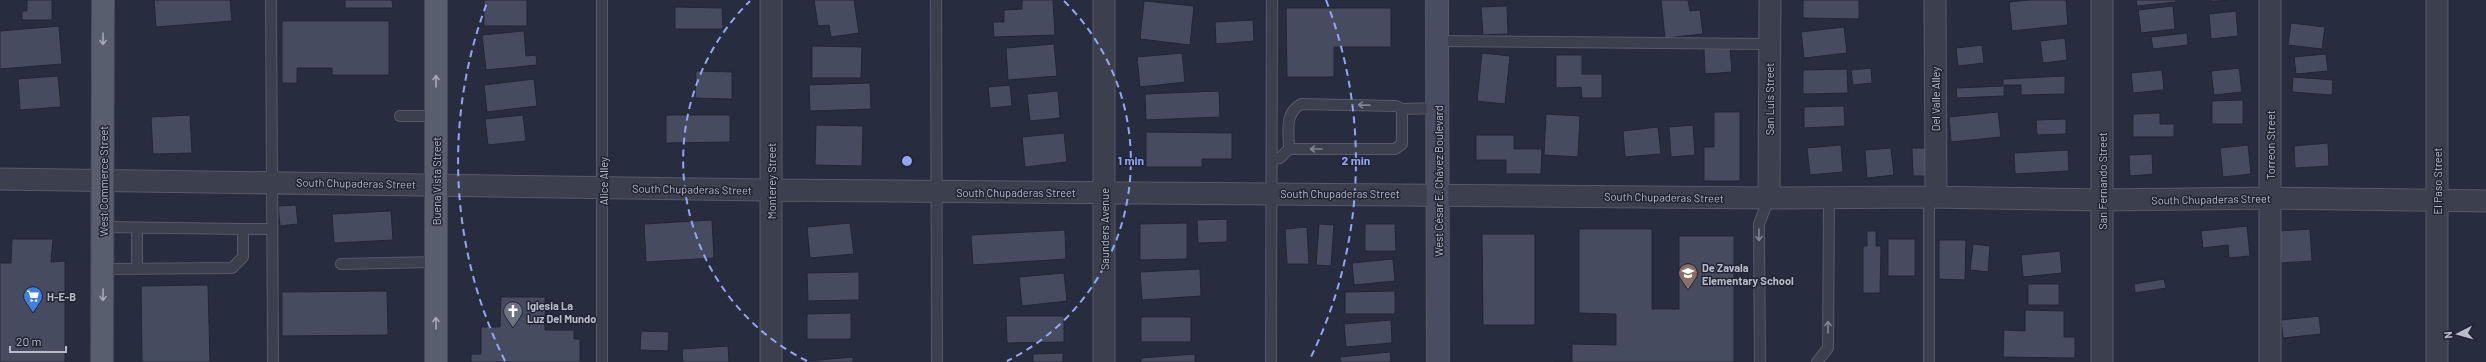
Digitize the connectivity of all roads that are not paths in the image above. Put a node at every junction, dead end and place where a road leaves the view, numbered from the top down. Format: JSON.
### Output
{"nodes":[{"id":1,"x":103,"y":0,"type":"edge"},
{"id":2,"x":271,"y":0,"type":"edge"},
{"id":3,"x":436,"y":0,"type":"edge"},
{"id":4,"x":602,"y":0,"type":"edge"},
{"id":5,"x":770,"y":0,"type":"edge"},
{"id":6,"x":936,"y":0,"type":"edge"},
{"id":7,"x":1104,"y":0,"type":"edge"},
{"id":8,"x":1272,"y":0,"type":"edge"},
{"id":9,"x":1437,"y":0,"type":"edge"},
{"id":10,"x":1770,"y":0,"type":"edge"},
{"id":11,"x":1935,"y":0,"type":"edge"},
{"id":12,"x":2102,"y":0,"type":"edge"},
{"id":13,"x":2270,"y":0,"type":"edge"},
{"id":14,"x":2437,"y":0,"type":"edge"},
{"id":15,"x":1438,"y":41,"type":"junction"},
{"id":16,"x":1769,"y":44,"type":"junction"},
{"id":17,"x":1438,"y":108,"type":"junction"},
{"id":18,"x":1407,"y":109,"type":"junction"},
{"id":19,"x":400,"y":116,"type":"dead end"},
{"id":20,"x":436,"y":116,"type":"junction"},
{"id":21,"x":1289,"y":149,"type":"junction"},
{"id":22,"x":1276,"y":159,"type":"junction"},
{"id":23,"x":0,"y":179,"type":"edge"},
{"id":24,"x":103,"y":179,"type":"junction"},
{"id":25,"x":272,"y":182,"type":"junction"},
{"id":26,"x":436,"y":185,"type":"junction"},
{"id":27,"x":603,"y":187,"type":"junction"},
{"id":28,"x":771,"y":190,"type":"junction"},
{"id":29,"x":937,"y":192,"type":"junction"},
{"id":30,"x":1104,"y":192,"type":"junction"},
{"id":31,"x":1272,"y":193,"type":"junction"},
{"id":32,"x":1438,"y":194,"type":"junction"},
{"id":33,"x":1933,"y":197,"type":"junction"},
{"id":34,"x":1769,"y":198,"type":"junction"},
{"id":35,"x":1829,"y":198,"type":"junction"},
{"id":36,"x":2270,"y":198,"type":"junction"},
{"id":37,"x":2102,"y":200,"type":"junction"},
{"id":38,"x":2437,"y":201,"type":"junction"},
{"id":39,"x":2486,"y":201,"type":"edge"},
{"id":40,"x":104,"y":228,"type":"junction"},
{"id":41,"x":137,"y":228,"type":"junction"},
{"id":42,"x":243,"y":229,"type":"junction"},
{"id":43,"x":272,"y":229,"type":"junction"},
{"id":44,"x":436,"y":262,"type":"junction"},
{"id":45,"x":341,"y":264,"type":"dead end"},
{"id":46,"x":104,"y":269,"type":"junction"},
{"id":47,"x":137,"y":269,"type":"junction"},
{"id":48,"x":102,"y":362,"type":"edge"},
{"id":49,"x":273,"y":362,"type":"edge"},
{"id":50,"x":436,"y":362,"type":"edge"},
{"id":51,"x":602,"y":362,"type":"edge"},
{"id":52,"x":771,"y":362,"type":"edge"},
{"id":53,"x":937,"y":362,"type":"edge"},
{"id":54,"x":1104,"y":362,"type":"edge"},
{"id":55,"x":1271,"y":362,"type":"edge"},
{"id":56,"x":1438,"y":362,"type":"edge"},
{"id":57,"x":1760,"y":362,"type":"edge"},
{"id":58,"x":1817,"y":362,"type":"edge"},
{"id":59,"x":1929,"y":362,"type":"edge"},
{"id":60,"x":2102,"y":362,"type":"edge"},
{"id":61,"x":2270,"y":362,"type":"edge"},
{"id":62,"x":2437,"y":362,"type":"edge"}],
"edges":[{"from":1,"to":24,"type":"main road","name":"West Commerce Street","one_way":true},
{"from":2,"to":25,"type":"lane"},
{"from":20,"to":3,"type":"main road","name":"Buena Vista Street","one_way":true},
{"from":4,"to":27,"type":"lane","name":"Alice Alley"},
{"from":5,"to":28,"type":"street","name":"Monterey Street"},
{"from":6,"to":29,"type":"lane"},
{"from":7,"to":30,"type":"street","name":"Saunders Avenue"},
{"from":8,"to":22,"type":"lane"},
{"from":9,"to":15,"type":"street","name":"West César E. Chávez Boulevard"},
{"from":10,"to":16,"type":"street","name":"San Luis Street"},
{"from":11,"to":33,"type":"street","name":"Del Valle Alley"},
{"from":12,"to":37,"type":"street","name":"San Fernando Street"},
{"from":13,"to":36,"type":"street","name":"Torreon Street"},
{"from":14,"to":38,"type":"street","name":"El Paso Street"},
{"from":15,"to":16,"type":"lane"},
{"from":15,"to":17,"type":"street","name":"West César E. Chávez Boulevard"},
{"from":16,"to":34,"type":"street","name":"San Luis Street"},
{"from":17,"to":18,"type":"lane"},
{"from":17,"to":32,"type":"street","name":"West César E. Chávez Boulevard"},
{"from":18,"to":21,"type":"lane","one_way":true},
{"from":18,"to":21,"type":"lane","one_way":true},
{"from":19,"to":20,"type":"lane"},
{"from":20,"to":26,"type":"main road","name":"Buena Vista Street"},
{"from":21,"to":22,"type":"lane"},
{"from":22,"to":31,"type":"lane"},
{"from":23,"to":24,"type":"street","name":"South Chupaderas Street"},
{"from":24,"to":25,"type":"street","name":"South Chupaderas Street"},
{"from":24,"to":40,"type":"main road","name":"West Commerce Street"},
{"from":25,"to":26,"type":"street","name":"South Chupaderas Street"},
{"from":25,"to":43,"type":"lane"},
{"from":26,"to":27,"type":"street","name":"South Chupaderas Street"},
{"from":26,"to":44,"type":"main road","name":"Buena Vista Street"},
{"from":27,"to":28,"type":"street","name":"South Chupaderas Street"},
{"from":27,"to":51,"type":"lane","name":"Alice Alley"},
{"from":28,"to":29,"type":"street","name":"South Chupaderas Street"},
{"from":28,"to":52,"type":"street","name":"Monterey Street"},
{"from":29,"to":30,"type":"street","name":"South Chupaderas Street"},
{"from":29,"to":53,"type":"lane"},
{"from":30,"to":31,"type":"street","name":"South Chupaderas Street"},
{"from":30,"to":54,"type":"street","name":"Saunders Avenue"},
{"from":31,"to":32,"type":"street","name":"South Chupaderas Street"},
{"from":31,"to":55,"type":"lane"},
{"from":32,"to":34,"type":"street","name":"South Chupaderas Street"},
{"from":32,"to":56,"type":"street","name":"West César E. Chávez Boulevard"},
{"from":33,"to":35,"type":"street","name":"South Chupaderas Street"},
{"from":33,"to":37,"type":"street","name":"South Chupaderas Street"},
{"from":33,"to":59,"type":"lane","name":"Del Valle Alley"},
{"from":34,"to":35,"type":"street","name":"South Chupaderas Street"},
{"from":34,"to":57,"type":"lane","one_way":true},
{"from":58,"to":35,"type":"lane","one_way":true},
{"from":36,"to":37,"type":"street","name":"South Chupaderas Street"},
{"from":36,"to":38,"type":"street","name":"South Chupaderas Street"},
{"from":36,"to":61,"type":"street","name":"Torreon Street"},
{"from":37,"to":60,"type":"street","name":"San Fernando Street"},
{"from":38,"to":39,"type":"street","name":"South Chupaderas Street"},
{"from":38,"to":62,"type":"street","name":"El Paso Street"},
{"from":40,"to":41,"type":"lane"},
{"from":40,"to":46,"type":"main road","name":"West Commerce Street"},
{"from":41,"to":42,"type":"lane"},
{"from":41,"to":47,"type":"lane"},
{"from":42,"to":43,"type":"lane"},
{"from":42,"to":47,"type":"lane"},
{"from":43,"to":49,"type":"lane"},
{"from":44,"to":45,"type":"lane"},
{"from":50,"to":44,"type":"main road","name":"Buena Vista Street","one_way":true},
{"from":46,"to":47,"type":"lane"},
{"from":46,"to":48,"type":"main road","name":"West Commerce Street","one_way":true}]}
